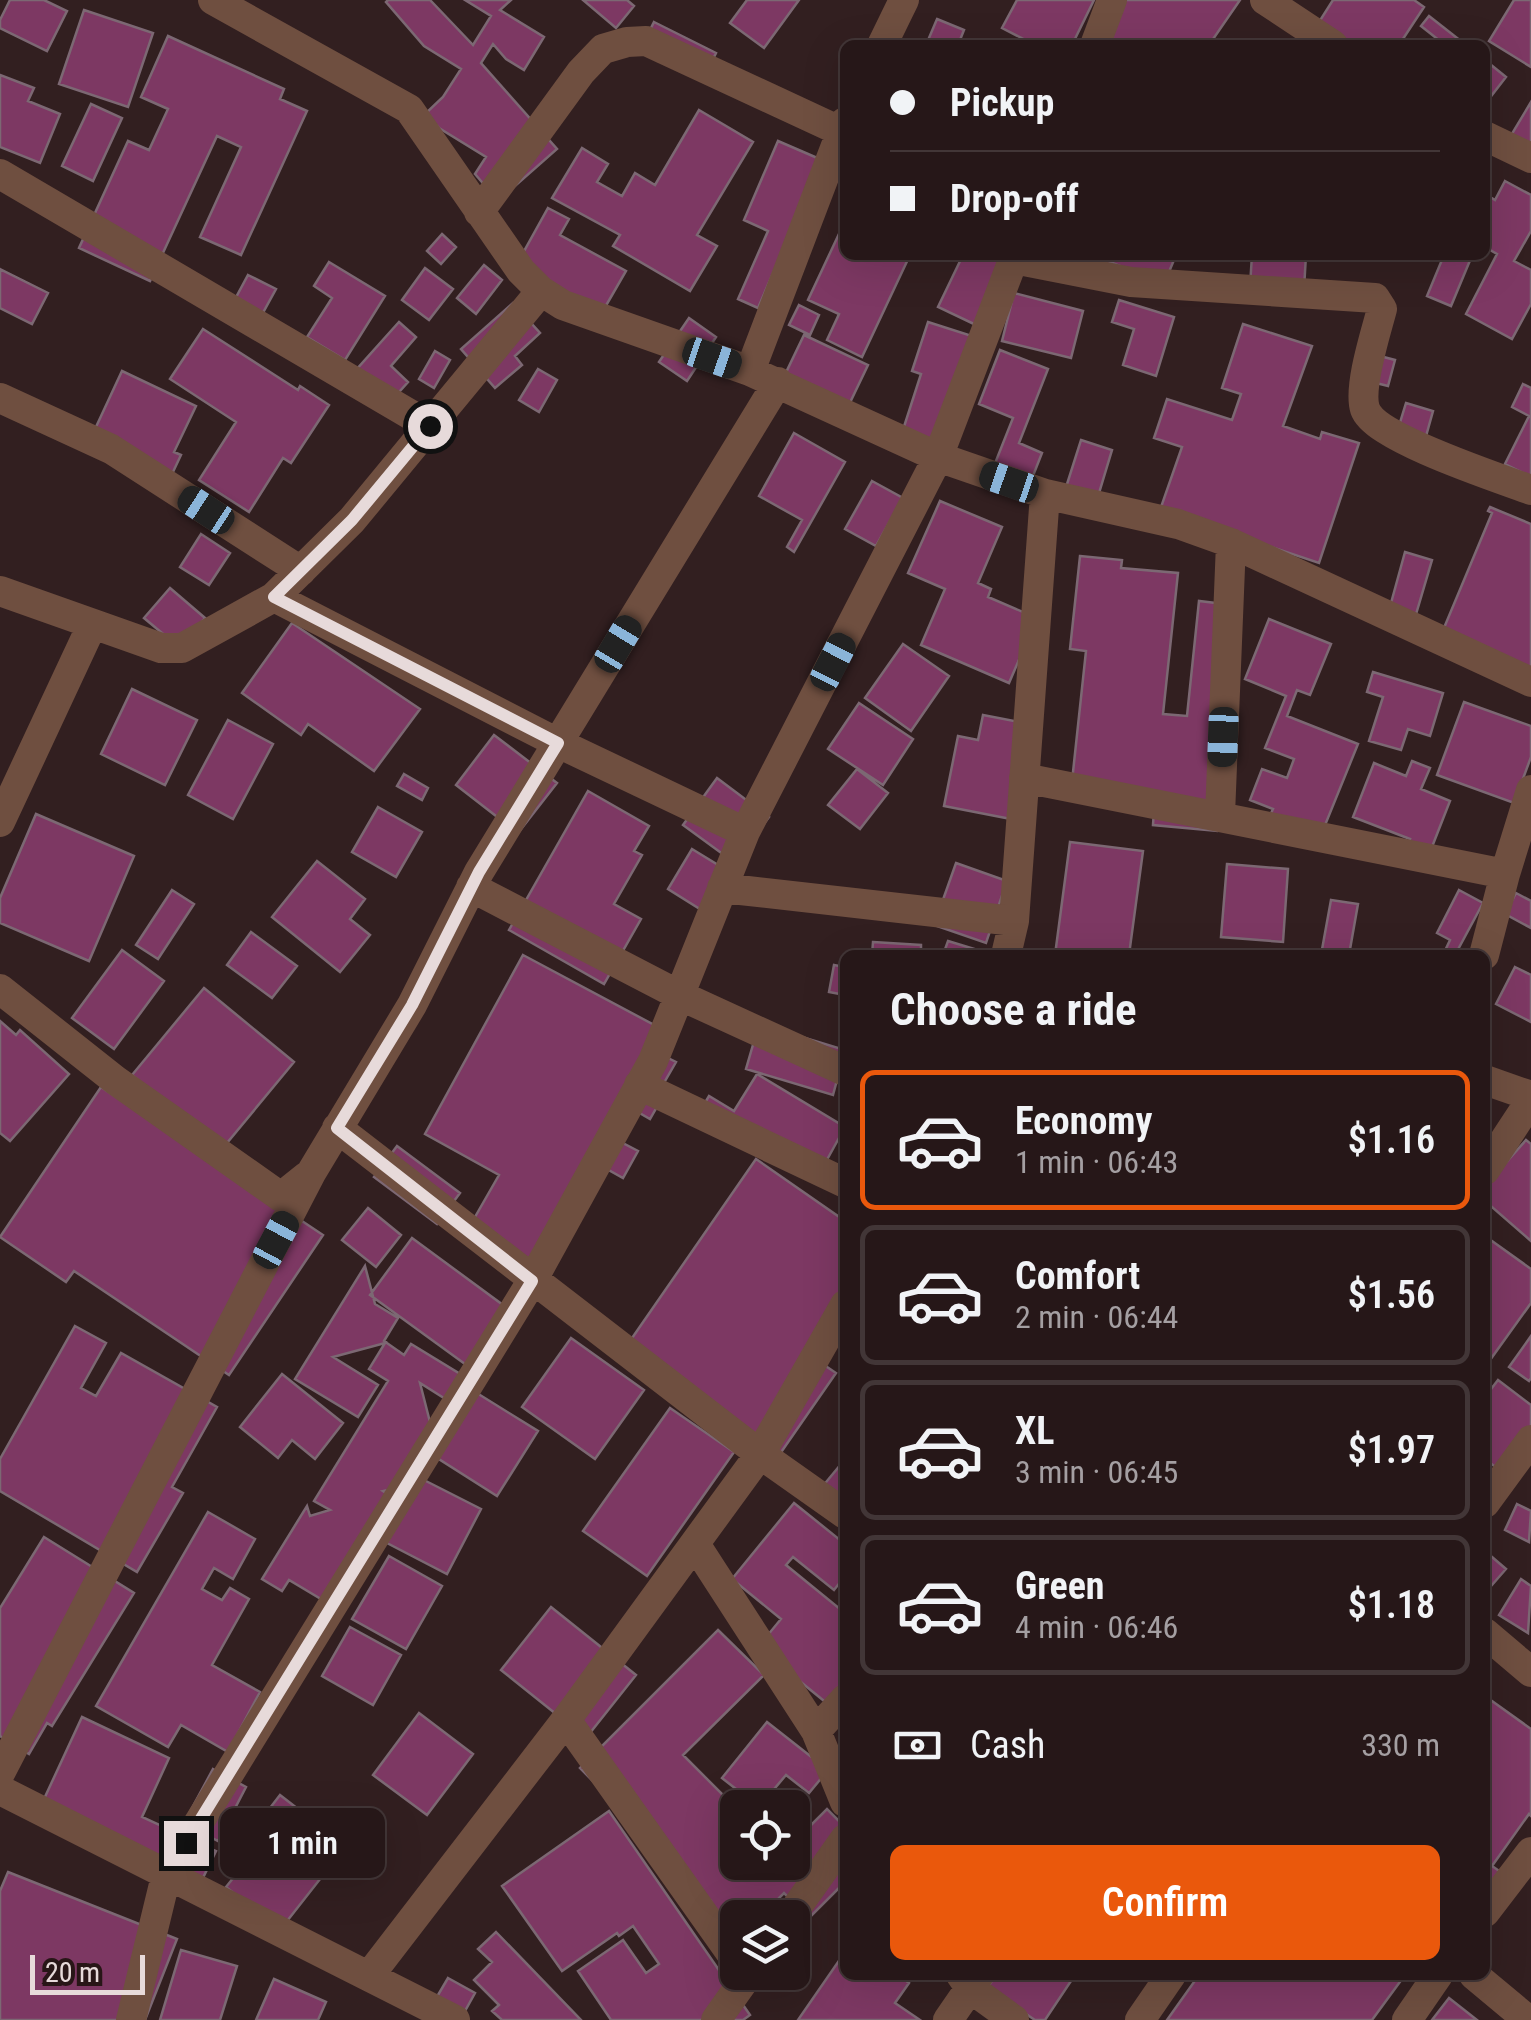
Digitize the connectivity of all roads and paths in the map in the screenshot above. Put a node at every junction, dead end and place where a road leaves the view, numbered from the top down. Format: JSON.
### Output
{"nodes":[{"id":1,"x":213,"y":0,"type":"edge"},
{"id":2,"x":904,"y":0,"type":"edge"},
{"id":3,"x":1112,"y":0,"type":"edge"},
{"id":4,"x":1265,"y":0,"type":"edge"},
{"id":5,"x":884,"y":40,"type":"edge"},
{"id":6,"x":1096,"y":40,"type":"edge"},
{"id":7,"x":1325,"y":40,"type":"edge"},
{"id":8,"x":840,"y":126,"type":"edge"},
{"id":9,"x":840,"y":136,"type":"edge"},
{"id":10,"x":1490,"y":138,"type":"edge"},
{"id":11,"x":1531,"y":158,"type":"edge"},
{"id":12,"x":0,"y":174,"type":"edge"},
{"id":13,"x":479,"y":212,"type":"junction"},
{"id":14,"x":1014,"y":260,"type":"edge"},
{"id":15,"x":1029,"y":260,"type":"edge"},
{"id":16,"x":542,"y":291,"type":"junction"},
{"id":17,"x":764,"y":377,"type":"junction"},
{"id":18,"x":0,"y":398,"type":"edge"},
{"id":19,"x":430,"y":426,"type":"junction"},
{"id":20,"x":938,"y":457,"type":"junction"},
{"id":21,"x":1531,"y":490,"type":"edge"},
{"id":22,"x":1045,"y":494,"type":"junction"},
{"id":23,"x":1230,"y":543,"type":"junction"},
{"id":24,"x":301,"y":571,"type":"junction"},
{"id":25,"x":0,"y":591,"type":"edge"},
{"id":26,"x":274,"y":597,"type":"junction"},
{"id":27,"x":92,"y":625,"type":"junction"},
{"id":28,"x":1531,"y":682,"type":"edge"},
{"id":29,"x":558,"y":743,"type":"junction"},
{"id":30,"x":1024,"y":778,"type":"junction"},
{"id":31,"x":1531,"y":790,"type":"edge"},
{"id":32,"x":1220,"y":814,"type":"junction"},
{"id":33,"x":0,"y":822,"type":"edge"},
{"id":34,"x":745,"y":832,"type":"junction"},
{"id":35,"x":1505,"y":874,"type":"junction"},
{"id":36,"x":471,"y":887,"type":"junction"},
{"id":37,"x":722,"y":888,"type":"junction"},
{"id":38,"x":1014,"y":921,"type":"junction"},
{"id":39,"x":1007,"y":950,"type":"edge"},
{"id":40,"x":1485,"y":950,"type":"edge"},
{"id":41,"x":0,"y":989,"type":"edge"},
{"id":42,"x":681,"y":996,"type":"junction"},
{"id":43,"x":840,"y":1069,"type":"edge"},
{"id":44,"x":1490,"y":1082,"type":"edge"},
{"id":45,"x":639,"y":1086,"type":"junction"},
{"id":46,"x":1531,"y":1098,"type":"edge"},
{"id":47,"x":337,"y":1128,"type":"junction"},
{"id":48,"x":1490,"y":1162,"type":"edge"},
{"id":49,"x":311,"y":1172,"type":"junction"},
{"id":50,"x":840,"y":1182,"type":"edge"},
{"id":51,"x":532,"y":1281,"type":"junction"},
{"id":52,"x":840,"y":1314,"type":"edge"},
{"id":53,"x":1531,"y":1440,"type":"edge"},
{"id":54,"x":760,"y":1454,"type":"junction"},
{"id":55,"x":1490,"y":1496,"type":"edge"},
{"id":56,"x":840,"y":1510,"type":"edge"},
{"id":57,"x":695,"y":1544,"type":"junction"},
{"id":58,"x":1490,"y":1638,"type":"edge"},
{"id":59,"x":1531,"y":1672,"type":"edge"},
{"id":60,"x":840,"y":1705,"type":"edge"},
{"id":61,"x":566,"y":1720,"type":"junction"},
{"id":62,"x":816,"y":1732,"type":"junction"},
{"id":63,"x":3,"y":1755,"type":"edge"},
{"id":64,"x":0,"y":1790,"type":"edge"},
{"id":65,"x":840,"y":1790,"type":"edge"},
{"id":66,"x":840,"y":1846,"type":"edge"},
{"id":67,"x":1531,"y":1852,"type":"edge"},
{"id":68,"x":166,"y":1876,"type":"junction"},
{"id":69,"x":802,"y":1900,"type":"edge"},
{"id":70,"x":1490,"y":1905,"type":"edge"},
{"id":71,"x":720,"y":1936,"type":"edge"},
{"id":72,"x":369,"y":1976,"type":"junction"},
{"id":73,"x":969,"y":1980,"type":"edge"},
{"id":74,"x":971,"y":1980,"type":"edge"},
{"id":75,"x":1168,"y":1980,"type":"edge"},
{"id":76,"x":1435,"y":1980,"type":"edge"},
{"id":77,"x":1480,"y":1980,"type":"edge"},
{"id":78,"x":734,"y":1990,"type":"edge"},
{"id":79,"x":451,"y":2019,"type":"edge"},
{"id":80,"x":132,"y":2020,"type":"edge"},
{"id":81,"x":716,"y":2020,"type":"edge"},
{"id":82,"x":948,"y":2020,"type":"edge"},
{"id":83,"x":1014,"y":2020,"type":"edge"},
{"id":84,"x":1140,"y":2020,"type":"edge"},
{"id":85,"x":1407,"y":2020,"type":"edge"},
{"id":86,"x":1528,"y":2020,"type":"edge"}],
"edges":[{"from":1,"to":13,"type":"street"},
{"from":2,"to":5,"type":"street"},
{"from":3,"to":6,"type":"street"},
{"from":4,"to":7,"type":"street"},
{"from":8,"to":13,"type":"street"},
{"from":9,"to":17,"type":"street"},
{"from":10,"to":11,"type":"street"},
{"from":12,"to":19,"type":"street"},
{"from":13,"to":16,"type":"street"},
{"from":14,"to":20,"type":"street"},
{"from":15,"to":21,"type":"street"},
{"from":16,"to":17,"type":"street"},
{"from":16,"to":19,"type":"street"},
{"from":17,"to":20,"type":"street"},
{"from":17,"to":29,"type":"street"},
{"from":18,"to":24,"type":"street"},
{"from":19,"to":24,"type":"street"},
{"from":20,"to":22,"type":"street"},
{"from":20,"to":34,"type":"street"},
{"from":22,"to":23,"type":"street"},
{"from":22,"to":30,"type":"street"},
{"from":23,"to":28,"type":"street"},
{"from":23,"to":32,"type":"street"},
{"from":24,"to":26,"type":"street"},
{"from":25,"to":27,"type":"street"},
{"from":26,"to":27,"type":"street"},
{"from":26,"to":29,"type":"street"},
{"from":27,"to":33,"type":"street"},
{"from":29,"to":34,"type":"street"},
{"from":29,"to":36,"type":"street"},
{"from":30,"to":32,"type":"street"},
{"from":30,"to":38,"type":"street"},
{"from":31,"to":35,"type":"street"},
{"from":32,"to":35,"type":"street"},
{"from":34,"to":37,"type":"street"},
{"from":35,"to":40,"type":"street"},
{"from":36,"to":42,"type":"street"},
{"from":36,"to":47,"type":"street"},
{"from":37,"to":38,"type":"street"},
{"from":37,"to":42,"type":"street"},
{"from":38,"to":39,"type":"street"},
{"from":41,"to":49,"type":"street"},
{"from":42,"to":43,"type":"street"},
{"from":42,"to":45,"type":"street"},
{"from":44,"to":46,"type":"street"},
{"from":45,"to":50,"type":"street"},
{"from":45,"to":51,"type":"street"},
{"from":46,"to":48,"type":"street"},
{"from":47,"to":49,"type":"street"},
{"from":47,"to":51,"type":"street"},
{"from":49,"to":63,"type":"street"},
{"from":51,"to":54,"type":"street"},
{"from":51,"to":68,"type":"street"},
{"from":52,"to":54,"type":"street"},
{"from":53,"to":55,"type":"street"},
{"from":54,"to":56,"type":"street"},
{"from":54,"to":57,"type":"street"},
{"from":57,"to":61,"type":"street"},
{"from":57,"to":62,"type":"street"},
{"from":58,"to":59,"type":"street"},
{"from":60,"to":62,"type":"street"},
{"from":61,"to":71,"type":"street"},
{"from":61,"to":72,"type":"street"},
{"from":62,"to":65,"type":"street"},
{"from":64,"to":68,"type":"street"},
{"from":66,"to":69,"type":"street"},
{"from":67,"to":70,"type":"street"},
{"from":68,"to":72,"type":"street"},
{"from":68,"to":80,"type":"street"},
{"from":72,"to":79,"type":"street"},
{"from":73,"to":82,"type":"street"},
{"from":74,"to":83,"type":"street"},
{"from":75,"to":84,"type":"street"},
{"from":76,"to":85,"type":"street"},
{"from":77,"to":86,"type":"street"},
{"from":78,"to":81,"type":"street"}]}
